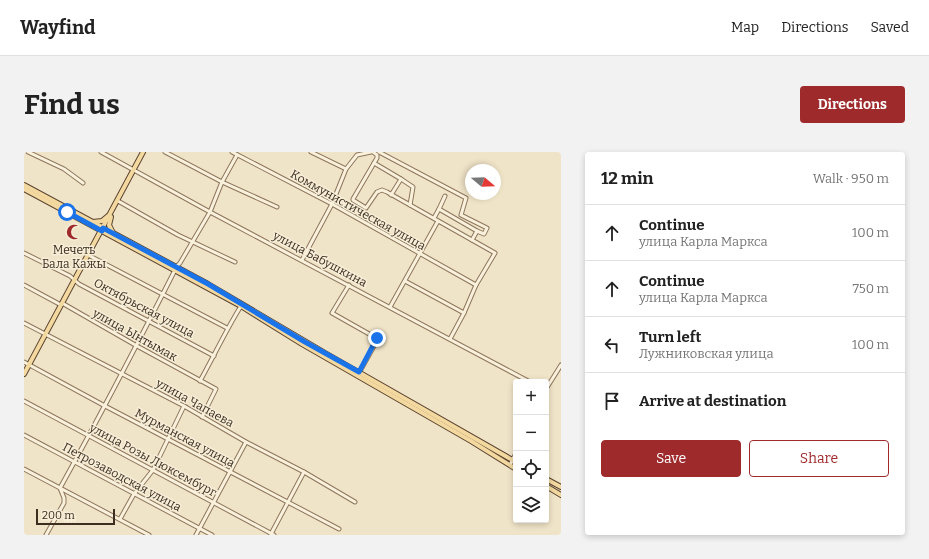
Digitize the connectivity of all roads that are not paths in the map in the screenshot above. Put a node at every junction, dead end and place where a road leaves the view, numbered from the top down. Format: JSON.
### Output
{"nodes":[{"id":1,"x":28,"y":152,"type":"edge"},
{"id":2,"x":101,"y":152,"type":"edge"},
{"id":3,"x":143,"y":152,"type":"edge"},
{"id":4,"x":165,"y":152,"type":"edge"},
{"id":5,"x":232,"y":152,"type":"edge"},
{"id":6,"x":311,"y":152,"type":"edge"},
{"id":7,"x":355,"y":152,"type":"edge"},
{"id":8,"x":375,"y":152,"type":"edge"},
{"id":9,"x":237,"y":155,"type":"junction"},
{"id":10,"x":355,"y":157,"type":"junction"},
{"id":11,"x":374,"y":163,"type":"junction"},
{"id":12,"x":346,"y":169,"type":"junction"},
{"id":13,"x":134,"y":170,"type":"junction"},
{"id":14,"x":401,"y":179,"type":"junction"},
{"id":15,"x":222,"y":182,"type":"junction"},
{"id":16,"x":83,"y":183,"type":"dead end"},
{"id":17,"x":24,"y":185,"type":"edge"},
{"id":18,"x":24,"y":189,"type":"edge"},
{"id":19,"x":391,"y":195,"type":"junction"},
{"id":20,"x":445,"y":196,"type":"dead end"},
{"id":21,"x":118,"y":201,"type":"junction"},
{"id":22,"x":332,"y":204,"type":"junction"},
{"id":23,"x":410,"y":205,"type":"junction"},
{"id":24,"x":277,"y":207,"type":"dead end"},
{"id":25,"x":439,"y":209,"type":"junction"},
{"id":26,"x":112,"y":211,"type":"junction"},
{"id":27,"x":210,"y":212,"type":"junction"},
{"id":28,"x":461,"y":215,"type":"junction"},
{"id":29,"x":434,"y":218,"type":"junction"},
{"id":30,"x":438,"y":221,"type":"junction"},
{"id":31,"x":92,"y":222,"type":"junction"},
{"id":32,"x":462,"y":222,"type":"junction"},
{"id":33,"x":102,"y":229,"type":"junction"},
{"id":34,"x":478,"y":231,"type":"junction"},
{"id":35,"x":113,"y":233,"type":"junction"},
{"id":36,"x":472,"y":240,"type":"junction"},
{"id":37,"x":192,"y":242,"type":"junction"},
{"id":38,"x":24,"y":253,"type":"edge"},
{"id":39,"x":420,"y":254,"type":"junction"},
{"id":40,"x":88,"y":255,"type":"junction"},
{"id":41,"x":302,"y":260,"type":"junction"},
{"id":42,"x":235,"y":262,"type":"dead end"},
{"id":43,"x":175,"y":268,"type":"junction"},
{"id":44,"x":75,"y":280,"type":"junction"},
{"id":45,"x":405,"y":281,"type":"junction"},
{"id":46,"x":24,"y":285,"type":"edge"},
{"id":47,"x":349,"y":285,"type":"junction"},
{"id":48,"x":476,"y":285,"type":"junction"},
{"id":49,"x":163,"y":294,"type":"junction"},
{"id":50,"x":62,"y":304,"type":"junction"},
{"id":51,"x":241,"y":306,"type":"junction"},
{"id":52,"x":390,"y":307,"type":"junction"},
{"id":53,"x":464,"y":313,"type":"junction"},
{"id":54,"x":150,"y":322,"type":"junction"},
{"id":55,"x":24,"y":323,"type":"edge"},
{"id":56,"x":227,"y":328,"type":"junction"},
{"id":57,"x":46,"y":334,"type":"junction"},
{"id":58,"x":450,"y":339,"type":"junction"},
{"id":59,"x":136,"y":346,"type":"junction"},
{"id":60,"x":214,"y":356,"type":"junction"},
{"id":61,"x":24,"y":362,"type":"edge"},
{"id":62,"x":29,"y":364,"type":"junction"},
{"id":63,"x":561,"y":365,"type":"edge"},
{"id":64,"x":122,"y":373,"type":"junction"},
{"id":65,"x":24,"y":374,"type":"edge"},
{"id":66,"x":358,"y":374,"type":"junction"},
{"id":67,"x":524,"y":379,"type":"edge"},
{"id":68,"x":200,"y":381,"type":"junction"},
{"id":69,"x":549,"y":384,"type":"edge"},
{"id":70,"x":24,"y":401,"type":"edge"},
{"id":71,"x":105,"y":406,"type":"junction"},
{"id":72,"x":184,"y":406,"type":"junction"},
{"id":73,"x":202,"y":417,"type":"junction"},
{"id":74,"x":24,"y":435,"type":"edge"},
{"id":75,"x":89,"y":436,"type":"junction"},
{"id":76,"x":168,"y":438,"type":"junction"},
{"id":77,"x":472,"y":440,"type":"junction"},
{"id":78,"x":246,"y":442,"type":"junction"},
{"id":79,"x":513,"y":460,"type":"edge"},
{"id":80,"x":513,"y":462,"type":"edge"},
{"id":81,"x":74,"y":463,"type":"junction"},
{"id":82,"x":510,"y":465,"type":"junction"},
{"id":83,"x":513,"y":466,"type":"edge"},
{"id":84,"x":24,"y":469,"type":"edge"},
{"id":85,"x":153,"y":470,"type":"junction"},
{"id":86,"x":231,"y":472,"type":"junction"},
{"id":87,"x":304,"y":472,"type":"junction"},
{"id":88,"x":549,"y":481,"type":"edge"},
{"id":89,"x":548,"y":487,"type":"edge"},
{"id":90,"x":561,"y":487,"type":"edge"},
{"id":91,"x":60,"y":488,"type":"junction"},
{"id":92,"x":134,"y":494,"type":"junction"},
{"id":93,"x":561,"y":494,"type":"edge"},
{"id":94,"x":355,"y":502,"type":"dead end"},
{"id":95,"x":214,"y":503,"type":"junction"},
{"id":96,"x":288,"y":503,"type":"junction"},
{"id":97,"x":120,"y":519,"type":"junction"},
{"id":98,"x":200,"y":529,"type":"junction"},
{"id":99,"x":339,"y":529,"type":"dead end"},
{"id":100,"x":272,"y":534,"type":"edge"},
{"id":101,"x":46,"y":535,"type":"edge"},
{"id":102,"x":149,"y":535,"type":"edge"},
{"id":103,"x":196,"y":535,"type":"edge"},
{"id":104,"x":212,"y":535,"type":"edge"}],
"edges":[{"from":1,"to":16,"type":"street"},
{"from":2,"to":13,"type":"street","name":"улица Бабушкина"},
{"from":3,"to":13,"type":"main road"},
{"from":4,"to":15,"type":"street"},
{"from":5,"to":9,"type":"street","name":"Коммунистическая улица"},
{"from":6,"to":12,"type":"street"},
{"from":7,"to":10,"type":"street"},
{"from":8,"to":10,"type":"street"},
{"from":8,"to":11,"type":"street"},
{"from":8,"to":28,"type":"street"},
{"from":9,"to":15,"type":"street"},
{"from":9,"to":22,"type":"street","name":"Коммунистическая улица"},
{"from":10,"to":12,"type":"street"},
{"from":11,"to":14,"type":"street"},
{"from":11,"to":19,"type":"street"},
{"from":12,"to":22,"type":"street"},
{"from":13,"to":21,"type":"main road"},
{"from":13,"to":27,"type":"street","name":"улица Бабушкина"},
{"from":14,"to":19,"type":"street"},
{"from":14,"to":23,"type":"street"},
{"from":15,"to":24,"type":"street"},
{"from":15,"to":27,"type":"street"},
{"from":17,"to":31,"type":"main road"},
{"from":18,"to":33,"type":"main road"},
{"from":19,"to":23,"type":"street"},
{"from":20,"to":25,"type":"street"},
{"from":21,"to":26,"type":"main road"},
{"from":21,"to":37,"type":"street"},
{"from":22,"to":39,"type":"street","name":"Коммунистическая улица"},
{"from":22,"to":41,"type":"street"},
{"from":23,"to":29,"type":"street"},
{"from":25,"to":29,"type":"street"},
{"from":25,"to":32,"type":"street"},
{"from":26,"to":31,"type":"main road"},
{"from":26,"to":33,"type":"main road"},
{"from":26,"to":35,"type":"main road"},
{"from":27,"to":37,"type":"street"},
{"from":27,"to":41,"type":"street","name":"улица Бабушкина"},
{"from":28,"to":32,"type":"street"},
{"from":28,"to":34,"type":"street"},
{"from":29,"to":30,"type":"street"},
{"from":30,"to":36,"type":"street"},
{"from":30,"to":39,"type":"street"},
{"from":31,"to":33,"type":"main road"},
{"from":32,"to":34,"type":"street"},
{"from":33,"to":35,"type":"main road"},
{"from":33,"to":40,"type":"main road"},
{"from":33,"to":43,"type":"main road"},
{"from":34,"to":36,"type":"street"},
{"from":35,"to":43,"type":"main road"},
{"from":36,"to":48,"type":"street"},
{"from":37,"to":42,"type":"street"},
{"from":37,"to":43,"type":"street"},
{"from":38,"to":44,"type":"street","name":"Октябрьская улица"},
{"from":39,"to":45,"type":"street"},
{"from":39,"to":48,"type":"street","name":"Коммунистическая улица"},
{"from":40,"to":44,"type":"main road"},
{"from":40,"to":49,"type":"street"},
{"from":41,"to":47,"type":"street","name":"улица Бабушкина"},
{"from":43,"to":49,"type":"street"},
{"from":43,"to":51,"type":"main road"},
{"from":43,"to":66,"type":"main road"},
{"from":44,"to":50,"type":"main road"},
{"from":44,"to":54,"type":"street","name":"Октябрьская улица"},
{"from":45,"to":52,"type":"street"},
{"from":45,"to":53,"type":"street"},
{"from":46,"to":50,"type":"street","name":"улица Ынтымак"},
{"from":47,"to":52,"type":"street","name":"улица Бабушкина"},
{"from":47,"to":66,"type":"street"},
{"from":48,"to":53,"type":"street"},
{"from":49,"to":54,"type":"street"},
{"from":49,"to":56,"type":"street"},
{"from":50,"to":57,"type":"main road"},
{"from":50,"to":59,"type":"street","name":"улица Ынтымак"},
{"from":51,"to":56,"type":"street"},
{"from":51,"to":66,"type":"main road"},
{"from":52,"to":58,"type":"street","name":"улица Бабушкина"},
{"from":53,"to":58,"type":"street"},
{"from":54,"to":59,"type":"street"},
{"from":54,"to":60,"type":"street","name":"Октябрьская улица"},
{"from":55,"to":57,"type":"street","name":"улица Чапаева"},
{"from":56,"to":60,"type":"street"},
{"from":57,"to":62,"type":"main road"},
{"from":57,"to":64,"type":"street","name":"улица Чапаева"},
{"from":58,"to":67,"type":"street","name":"улица Бабушкина"},
{"from":59,"to":64,"type":"street"},
{"from":59,"to":68,"type":"street","name":"улица Ынтымак"},
{"from":60,"to":68,"type":"street"},
{"from":61,"to":62,"type":"street","name":"Мурманская улица"},
{"from":62,"to":65,"type":"main road"},
{"from":62,"to":71,"type":"street","name":"Мурманская улица"},
{"from":63,"to":69,"type":"street"},
{"from":64,"to":71,"type":"street"},
{"from":64,"to":72,"type":"street","name":"улица Чапаева"},
{"from":66,"to":77,"type":"main road"},
{"from":68,"to":73,"type":"street","name":"улица Ынтымак"},
{"from":70,"to":75,"type":"street","name":"улица Розы Люксембург"},
{"from":71,"to":75,"type":"street"},
{"from":71,"to":76,"type":"street","name":"Мурманская улица"},
{"from":72,"to":73,"type":"street","name":"улица Чапаева"},
{"from":72,"to":76,"type":"street"},
{"from":73,"to":78,"type":"street","name":"улица Чапаева"},
{"from":74,"to":81,"type":"street","name":"Петрозаводская улица"},
{"from":75,"to":81,"type":"street"},
{"from":75,"to":85,"type":"street","name":"улица Розы Люксембург"},
{"from":76,"to":85,"type":"street"},
{"from":76,"to":86,"type":"street","name":"Мурманская улица"},
{"from":77,"to":79,"type":"main road"},
{"from":77,"to":82,"type":"main road"},
{"from":78,"to":86,"type":"street"},
{"from":78,"to":87,"type":"street","name":"улица Чапаева"},
{"from":80,"to":82,"type":"street"},
{"from":81,"to":91,"type":"street"},
{"from":81,"to":92,"type":"street","name":"Петрозаводская улица"},
{"from":82,"to":83,"type":"main road"},
{"from":84,"to":91,"type":"street"},
{"from":85,"to":92,"type":"street"},
{"from":85,"to":95,"type":"street","name":"улица Розы Люксембург"},
{"from":86,"to":95,"type":"street"},
{"from":86,"to":96,"type":"street","name":"Мурманская улица"},
{"from":87,"to":94,"type":"street","name":"улица Чапаева"},
{"from":87,"to":96,"type":"street"},
{"from":88,"to":90,"type":"main road"},
{"from":89,"to":93,"type":"main road"},
{"from":91,"to":97,"type":"street"},
{"from":91,"to":101,"type":"street"},
{"from":92,"to":97,"type":"street"},
{"from":92,"to":98,"type":"street","name":"Петрозаводская улица"},
{"from":95,"to":98,"type":"street"},
{"from":95,"to":100,"type":"street","name":"улица Розы Люксембург"},
{"from":96,"to":99,"type":"street","name":"Мурманская улица"},
{"from":96,"to":100,"type":"street"},
{"from":97,"to":102,"type":"street"},
{"from":98,"to":103,"type":"street"},
{"from":98,"to":104,"type":"street","name":"Петрозаводская улица"}]}
